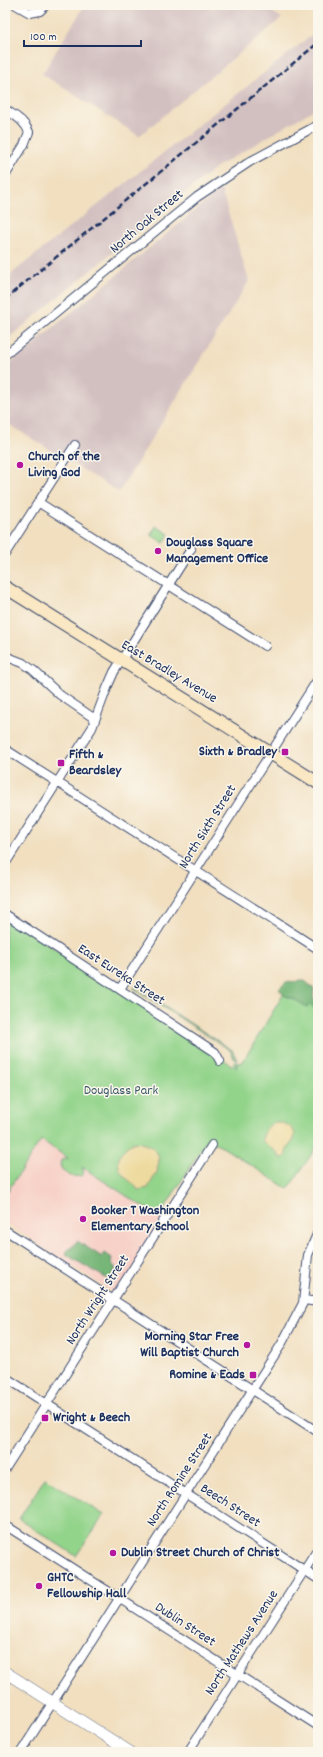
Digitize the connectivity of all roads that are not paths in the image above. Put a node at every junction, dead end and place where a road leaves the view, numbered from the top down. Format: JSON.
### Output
{"nodes":[{"id":1,"x":16,"y":5,"type":"edge"},
{"id":2,"x":46,"y":5,"type":"edge"},
{"id":3,"x":5,"y":109,"type":"edge"},
{"id":4,"x":318,"y":125,"type":"edge"},
{"id":5,"x":5,"y":176,"type":"edge"},
{"id":6,"x":5,"y":355,"type":"edge"},
{"id":7,"x":75,"y":445,"type":"dead end"},
{"id":8,"x":38,"y":502,"type":"junction"},
{"id":9,"x":191,"y":549,"type":"dead end"},
{"id":10,"x":5,"y":554,"type":"edge"},
{"id":11,"x":169,"y":585,"type":"junction"},
{"id":12,"x":5,"y":587,"type":"edge"},
{"id":13,"x":265,"y":646,"type":"dead end"},
{"id":14,"x":5,"y":656,"type":"edge"},
{"id":15,"x":121,"y":661,"type":"junction"},
{"id":16,"x":318,"y":679,"type":"edge"},
{"id":17,"x":95,"y":719,"type":"junction"},
{"id":18,"x":5,"y":749,"type":"edge"},
{"id":19,"x":272,"y":753,"type":"junction"},
{"id":20,"x":58,"y":782,"type":"junction"},
{"id":21,"x":318,"y":783,"type":"edge"},
{"id":22,"x":5,"y":864,"type":"edge"},
{"id":23,"x":197,"y":871,"type":"junction"},
{"id":24,"x":5,"y":914,"type":"edge"},
{"id":25,"x":318,"y":949,"type":"edge"},
{"id":26,"x":120,"y":989,"type":"junction"},
{"id":27,"x":220,"y":1061,"type":"dead end"},
{"id":28,"x":212,"y":1145,"type":"dead end"},
{"id":29,"x":5,"y":1230,"type":"edge"},
{"id":30,"x":318,"y":1232,"type":"edge"},
{"id":31,"x":114,"y":1300,"type":"junction"},
{"id":32,"x":304,"y":1300,"type":"junction"},
{"id":33,"x":318,"y":1302,"type":"edge"},
{"id":34,"x":5,"y":1377,"type":"edge"},
{"id":35,"x":253,"y":1390,"type":"junction"},
{"id":36,"x":47,"y":1404,"type":"junction"},
{"id":37,"x":318,"y":1432,"type":"edge"},
{"id":38,"x":5,"y":1469,"type":"edge"},
{"id":39,"x":186,"y":1493,"type":"junction"},
{"id":40,"x":5,"y":1525,"type":"edge"},
{"id":41,"x":318,"y":1549,"type":"edge"},
{"id":42,"x":304,"y":1570,"type":"junction"},
{"id":43,"x":318,"y":1578,"type":"edge"},
{"id":44,"x":120,"y":1598,"type":"junction"},
{"id":45,"x":5,"y":1672,"type":"edge"},
{"id":46,"x":238,"y":1674,"type":"junction"},
{"id":47,"x":53,"y":1703,"type":"junction"},
{"id":48,"x":318,"y":1726,"type":"edge"},
{"id":49,"x":22,"y":1752,"type":"edge"},
{"id":50,"x":130,"y":1752,"type":"edge"},
{"id":51,"x":188,"y":1752,"type":"edge"}],
"edges":[{"from":1,"to":2,"type":"street"},
{"from":3,"to":5,"type":"street"},
{"from":4,"to":6,"type":"street","name":"North Oak Street"},
{"from":7,"to":8,"type":"street"},
{"from":8,"to":10,"type":"street"},
{"from":8,"to":11,"type":"street"},
{"from":9,"to":11,"type":"street"},
{"from":11,"to":13,"type":"street"},
{"from":11,"to":15,"type":"street"},
{"from":12,"to":15,"type":"main road","name":"East Bradley Avenue"},
{"from":14,"to":17,"type":"street"},
{"from":15,"to":17,"type":"street"},
{"from":15,"to":19,"type":"main road","name":"East Bradley Avenue"},
{"from":16,"to":19,"type":"street","name":"North Sixth Street"},
{"from":17,"to":20,"type":"street"},
{"from":18,"to":20,"type":"street"},
{"from":19,"to":21,"type":"main road","name":"East Bradley Avenue"},
{"from":19,"to":23,"type":"street","name":"North Sixth Street"},
{"from":20,"to":22,"type":"street"},
{"from":20,"to":23,"type":"street"},
{"from":23,"to":25,"type":"street"},
{"from":23,"to":26,"type":"street","name":"North Sixth Street"},
{"from":24,"to":26,"type":"street","name":"East Eureka Street"},
{"from":26,"to":27,"type":"street","name":"East Eureka Street"},
{"from":28,"to":31,"type":"street","name":"North Wright Street"},
{"from":29,"to":31,"type":"street"},
{"from":30,"to":32,"type":"street","name":"North Romine Street"},
{"from":31,"to":35,"type":"street"},
{"from":31,"to":36,"type":"street","name":"North Wright Street"},
{"from":32,"to":33,"type":"street"},
{"from":32,"to":35,"type":"street","name":"North Romine Street"},
{"from":34,"to":36,"type":"street","name":"Beech Street"},
{"from":35,"to":37,"type":"street"},
{"from":35,"to":39,"type":"street","name":"North Romine Street"},
{"from":36,"to":38,"type":"street","name":"North Wright Street"},
{"from":36,"to":39,"type":"street","name":"Beech Street"},
{"from":39,"to":42,"type":"street","name":"Beech Street"},
{"from":39,"to":44,"type":"street","name":"North Romine Street"},
{"from":40,"to":44,"type":"street","name":"Dublin Street"},
{"from":41,"to":42,"type":"street","name":"North Mathews Avenue"},
{"from":42,"to":43,"type":"street","name":"Beech Street"},
{"from":42,"to":46,"type":"street","name":"North Mathews Avenue"},
{"from":44,"to":46,"type":"street","name":"Dublin Street"},
{"from":44,"to":47,"type":"street","name":"North Romine Street"},
{"from":45,"to":47,"type":"street"},
{"from":46,"to":48,"type":"street","name":"Dublin Street"},
{"from":46,"to":51,"type":"street","name":"North Mathews Avenue"},
{"from":47,"to":49,"type":"street","name":"North Romine Street"},
{"from":47,"to":50,"type":"street"}]}
